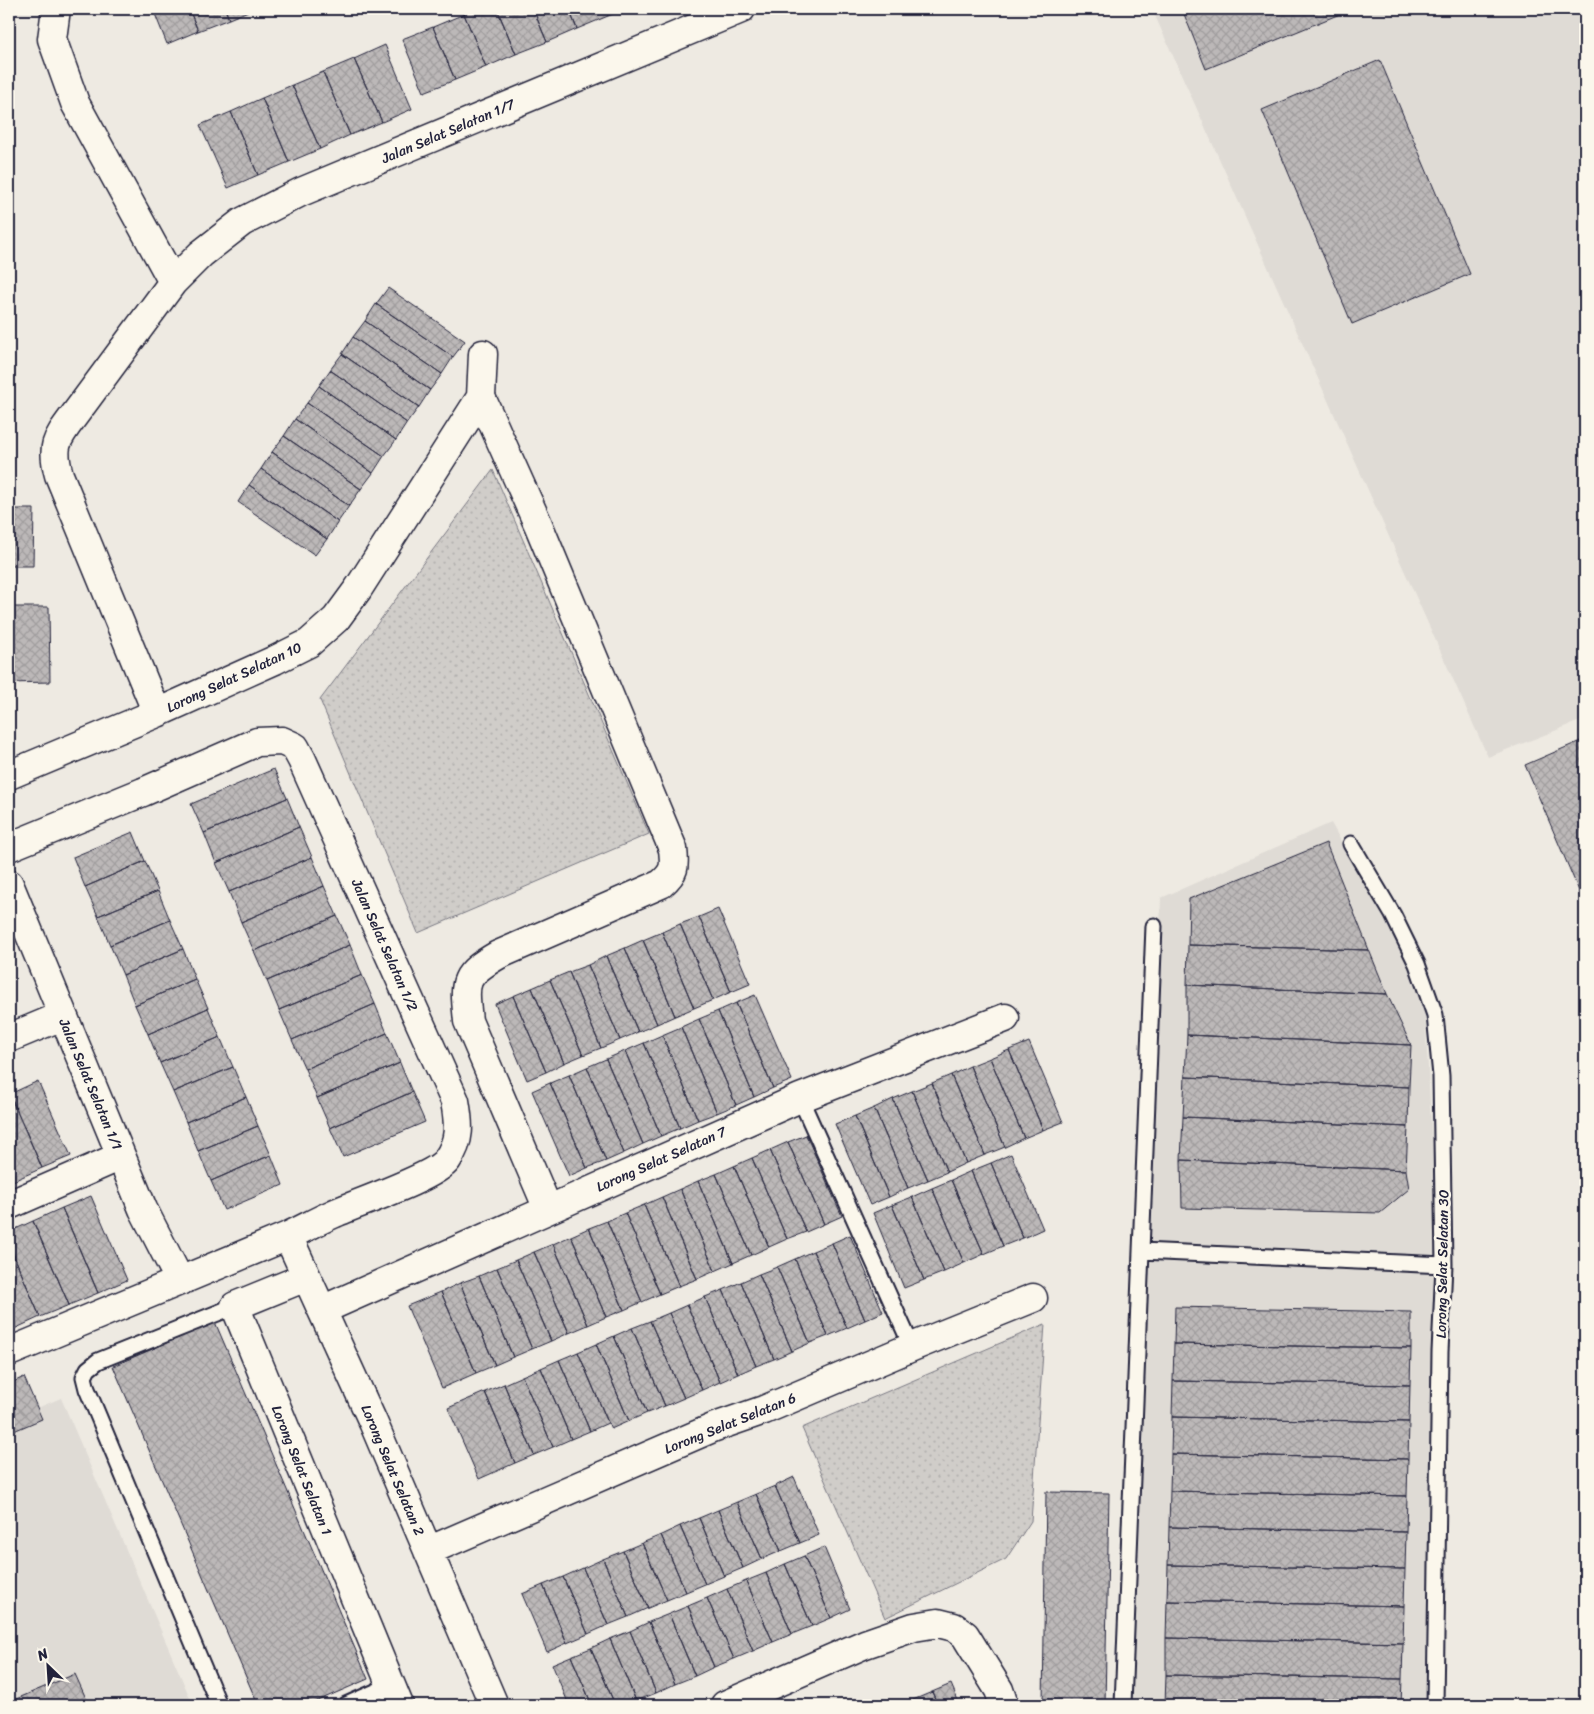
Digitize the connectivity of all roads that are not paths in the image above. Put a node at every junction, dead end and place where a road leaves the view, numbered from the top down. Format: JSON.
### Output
{"nodes":[{"id":1,"x":56,"y":9,"type":"edge"},
{"id":2,"x":741,"y":9,"type":"edge"},
{"id":3,"x":173,"y":282,"type":"junction"},
{"id":4,"x":484,"y":354,"type":"dead end"},
{"id":5,"x":481,"y":397,"type":"junction"},
{"id":6,"x":157,"y":713,"type":"junction"},
{"id":7,"x":9,"y":776,"type":"edge"},
{"id":8,"x":1351,"y":844,"type":"dead end"},
{"id":9,"x":9,"y":847,"type":"edge"},
{"id":10,"x":10,"y":888,"type":"edge"},
{"id":11,"x":1154,"y":926,"type":"dead end"},
{"id":12,"x":62,"y":1016,"type":"junction"},
{"id":13,"x":1004,"y":1018,"type":"dead end"},
{"id":14,"x":9,"y":1038,"type":"edge"},
{"id":15,"x":800,"y":1098,"type":"junction"},
{"id":16,"x":121,"y":1156,"type":"junction"},
{"id":17,"x":9,"y":1205,"type":"edge"},
{"id":18,"x":548,"y":1209,"type":"junction"},
{"id":19,"x":288,"y":1236,"type":"junction"},
{"id":20,"x":1141,"y":1251,"type":"junction"},
{"id":21,"x":1444,"y":1265,"type":"junction"},
{"id":22,"x":306,"y":1277,"type":"junction"},
{"id":23,"x":180,"y":1281,"type":"junction"},
{"id":24,"x":1033,"y":1298,"type":"dead end"},
{"id":25,"x":235,"y":1306,"type":"junction"},
{"id":26,"x":322,"y":1310,"type":"junction"},
{"id":27,"x":912,"y":1347,"type":"junction"},
{"id":28,"x":9,"y":1352,"type":"edge"},
{"id":29,"x":428,"y":1551,"type":"junction"},
{"id":30,"x":395,"y":1695,"type":"edge"},
{"id":31,"x":219,"y":1705,"type":"edge"},
{"id":32,"x":346,"y":1705,"type":"edge"},
{"id":33,"x":494,"y":1705,"type":"edge"},
{"id":34,"x":725,"y":1705,"type":"edge"},
{"id":35,"x":1004,"y":1705,"type":"edge"},
{"id":36,"x":1123,"y":1705,"type":"edge"},
{"id":37,"x":1435,"y":1705,"type":"edge"}],
"edges":[{"from":1,"to":3,"type":"street"},
{"from":2,"to":3,"type":"street","name":"Jalan Selat Selatan 1/7"},
{"from":3,"to":6,"type":"street","name":"Jalan Selat Selatan 1/7"},
{"from":4,"to":5,"type":"street","name":"Lorong Selat Selatan 10"},
{"from":5,"to":6,"type":"street","name":"Lorong Selat Selatan 10"},
{"from":5,"to":18,"type":"street"},
{"from":6,"to":7,"type":"street","name":"Lorong Selat Selatan 10"},
{"from":8,"to":21,"type":"lane","name":"Lorong Selat Selatan 30"},
{"from":9,"to":19,"type":"street","name":"Jalan Selat Selatan 1/2"},
{"from":10,"to":12,"type":"street","name":"Jalan Selat Selatan 1/1"},
{"from":11,"to":20,"type":"lane"},
{"from":12,"to":14,"type":"street"},
{"from":12,"to":16,"type":"street","name":"Jalan Selat Selatan 1/1"},
{"from":13,"to":15,"type":"street","name":"Lorong Selat Selatan 7"},
{"from":15,"to":18,"type":"street","name":"Lorong Selat Selatan 7"},
{"from":15,"to":27,"type":"lane"},
{"from":16,"to":17,"type":"street"},
{"from":16,"to":23,"type":"street","name":"Jalan Selat Selatan 1/1"},
{"from":18,"to":26,"type":"street","name":"Lorong Selat Selatan 7"},
{"from":19,"to":22,"type":"street","name":"Lorong Selat Selatan 2"},
{"from":19,"to":23,"type":"street","name":"Jalan Selat Selatan 1/2"},
{"from":20,"to":21,"type":"lane"},
{"from":20,"to":36,"type":"lane"},
{"from":21,"to":37,"type":"lane","name":"Lorong Selat Selatan 30"},
{"from":22,"to":25,"type":"street"},
{"from":22,"to":26,"type":"street","name":"Lorong Selat Selatan 2"},
{"from":23,"to":28,"type":"street","name":"Jalan Selat Selatan 1/2"},
{"from":24,"to":27,"type":"street","name":"Lorong Selat Selatan 6"},
{"from":25,"to":30,"type":"street","name":"Lorong Selat Selatan 1"},
{"from":25,"to":31,"type":"lane"},
{"from":26,"to":29,"type":"street","name":"Lorong Selat Selatan 2"},
{"from":27,"to":29,"type":"street","name":"Lorong Selat Selatan 6"},
{"from":29,"to":33,"type":"street","name":"Lorong Selat Selatan 2"},
{"from":30,"to":32,"type":"lane"},
{"from":34,"to":35,"type":"street"}]}
